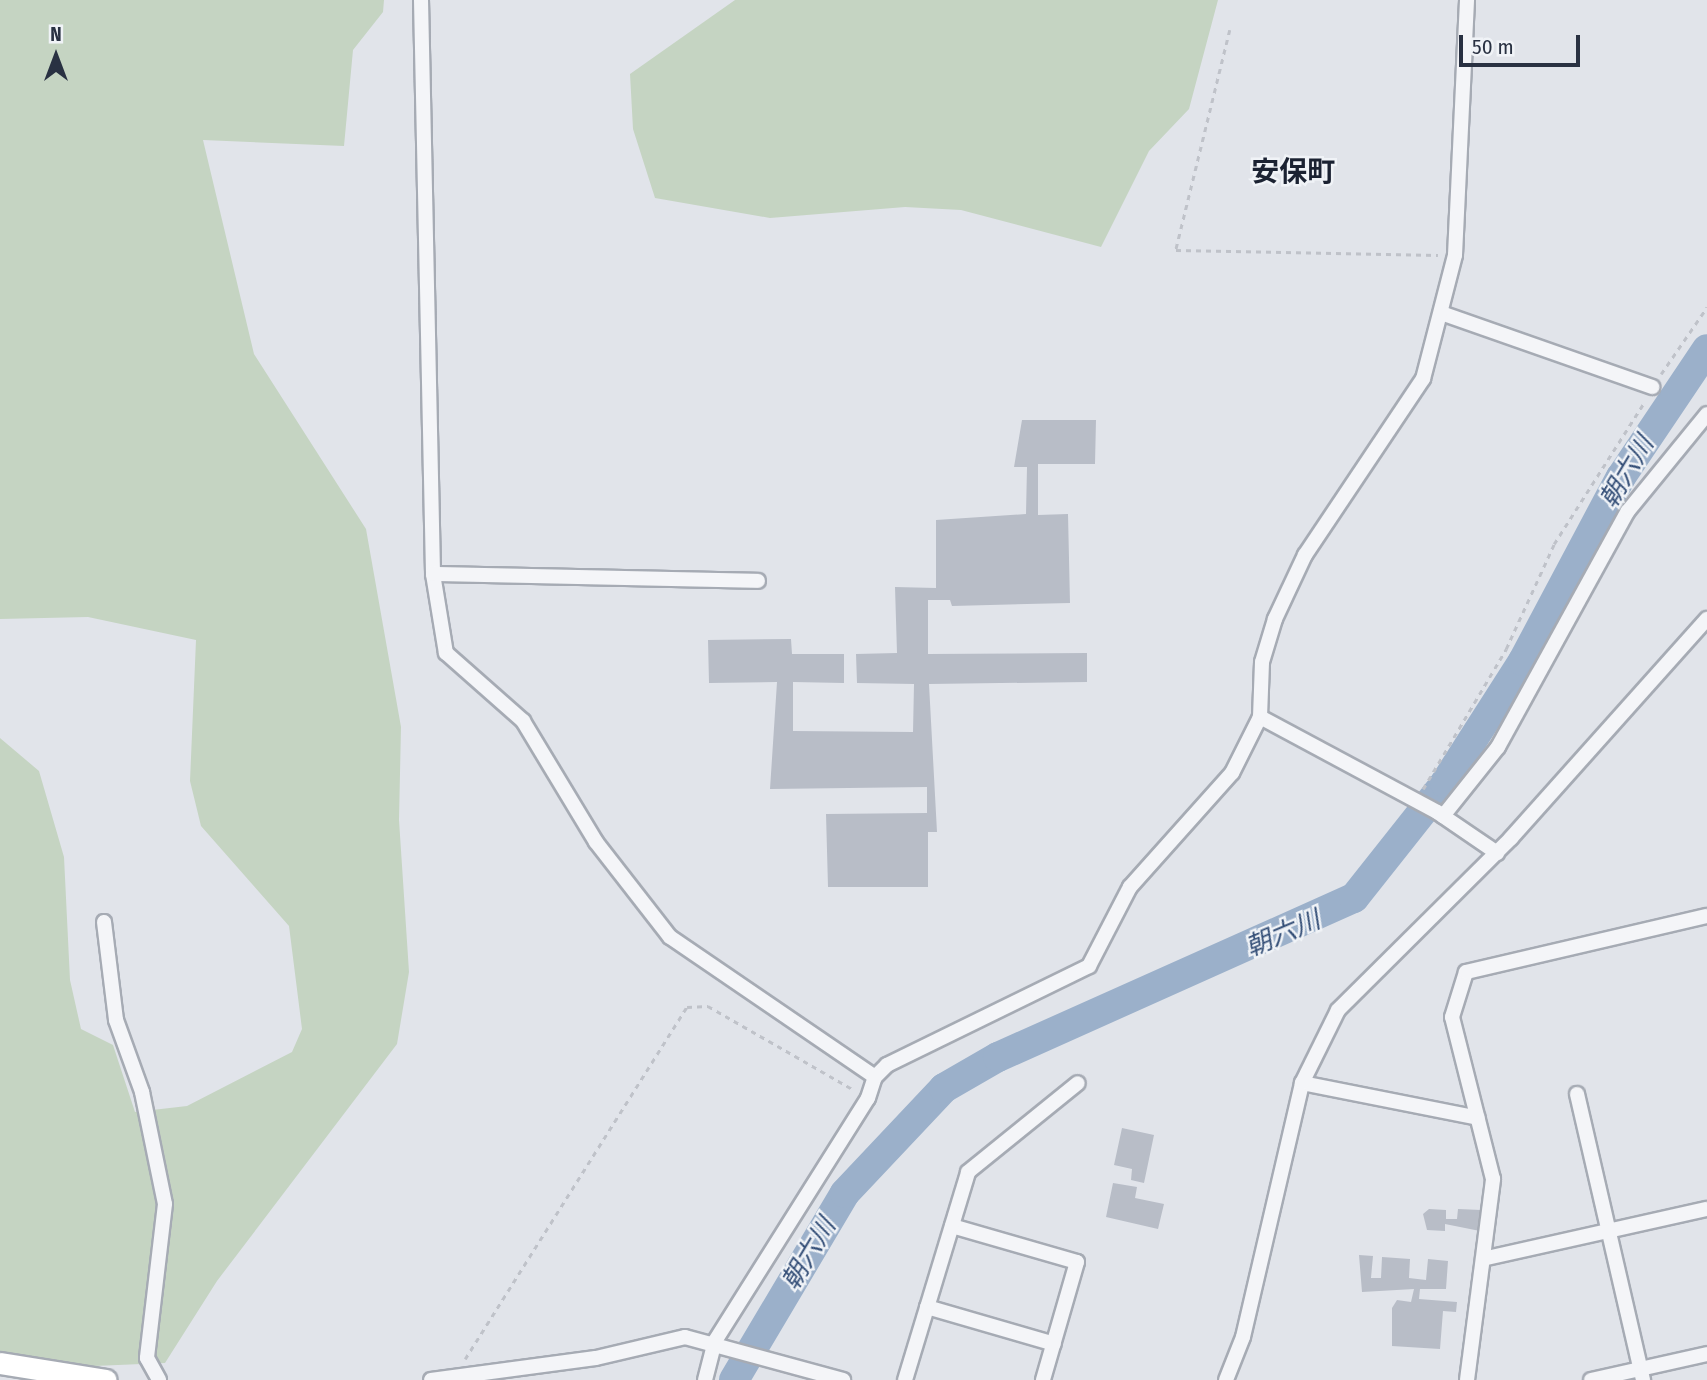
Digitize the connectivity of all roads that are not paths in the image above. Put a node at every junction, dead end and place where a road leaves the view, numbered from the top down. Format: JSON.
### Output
{"nodes":[{"id":1,"x":421,"y":0,"type":"edge"},
{"id":2,"x":1467,"y":0,"type":"edge"},
{"id":3,"x":1441,"y":313,"type":"junction"},
{"id":4,"x":1652,"y":387,"type":"road end"},
{"id":5,"x":1707,"y":414,"type":"edge"},
{"id":6,"x":433,"y":574,"type":"junction"},
{"id":7,"x":758,"y":581,"type":"dead end"},
{"id":8,"x":1707,"y":619,"type":"edge"},
{"id":9,"x":1260,"y":717,"type":"junction"},
{"id":10,"x":1440,"y":814,"type":"junction"},
{"id":11,"x":1497,"y":853,"type":"junction"},
{"id":12,"x":1707,"y":916,"type":"edge"},
{"id":13,"x":104,"y":922,"type":"dead end"},
{"id":14,"x":875,"y":1077,"type":"junction"},
{"id":15,"x":1078,"y":1083,"type":"dead end"},
{"id":16,"x":1303,"y":1083,"type":"junction"},
{"id":17,"x":1577,"y":1094,"type":"dead end"},
{"id":18,"x":1478,"y":1118,"type":"junction"},
{"id":19,"x":1707,"y":1209,"type":"edge"},
{"id":20,"x":952,"y":1226,"type":"junction"},
{"id":21,"x":1609,"y":1231,"type":"junction"},
{"id":22,"x":1487,"y":1258,"type":"junction"},
{"id":23,"x":927,"y":1307,"type":"junction"},
{"id":24,"x":721,"y":1343,"type":"junction"},
{"id":25,"x":1054,"y":1344,"type":"junction"},
{"id":26,"x":1707,"y":1353,"type":"edge"},
{"id":27,"x":0,"y":1363,"type":"edge"},
{"id":28,"x":1642,"y":1374,"type":"edge"},
{"id":29,"x":835,"y":1379,"type":"edge"},
{"id":30,"x":106,"y":1380,"type":"edge"},
{"id":31,"x":159,"y":1380,"type":"edge"},
{"id":32,"x":431,"y":1380,"type":"edge"},
{"id":33,"x":705,"y":1380,"type":"edge"},
{"id":34,"x":905,"y":1380,"type":"edge"},
{"id":35,"x":1043,"y":1380,"type":"edge"},
{"id":36,"x":1226,"y":1380,"type":"edge"},
{"id":37,"x":1467,"y":1380,"type":"edge"},
{"id":38,"x":1591,"y":1380,"type":"edge"}],
"edges":[{"from":1,"to":6,"type":"street"},
{"from":2,"to":3,"type":"street"},
{"from":3,"to":4,"type":"street"},
{"from":3,"to":9,"type":"street"},
{"from":5,"to":10,"type":"street"},
{"from":6,"to":7,"type":"street"},
{"from":6,"to":14,"type":"street"},
{"from":8,"to":11,"type":"street"},
{"from":9,"to":10,"type":"street"},
{"from":9,"to":14,"type":"street"},
{"from":10,"to":11,"type":"street"},
{"from":11,"to":16,"type":"street"},
{"from":12,"to":18,"type":"street"},
{"from":13,"to":31,"type":"street"},
{"from":14,"to":24,"type":"street"},
{"from":15,"to":20,"type":"street"},
{"from":16,"to":18,"type":"street"},
{"from":16,"to":36,"type":"street"},
{"from":17,"to":21,"type":"street"},
{"from":18,"to":22,"type":"street"},
{"from":19,"to":21,"type":"street"},
{"from":20,"to":23,"type":"street"},
{"from":20,"to":25,"type":"street"},
{"from":21,"to":22,"type":"street"},
{"from":21,"to":28,"type":"street"},
{"from":22,"to":37,"type":"street"},
{"from":23,"to":25,"type":"street"},
{"from":23,"to":34,"type":"street"},
{"from":24,"to":29,"type":"street"},
{"from":24,"to":32,"type":"street"},
{"from":24,"to":33,"type":"street"},
{"from":25,"to":35,"type":"street"},
{"from":26,"to":28,"type":"street"},
{"from":27,"to":30,"type":"street"},
{"from":28,"to":38,"type":"street"}]}
